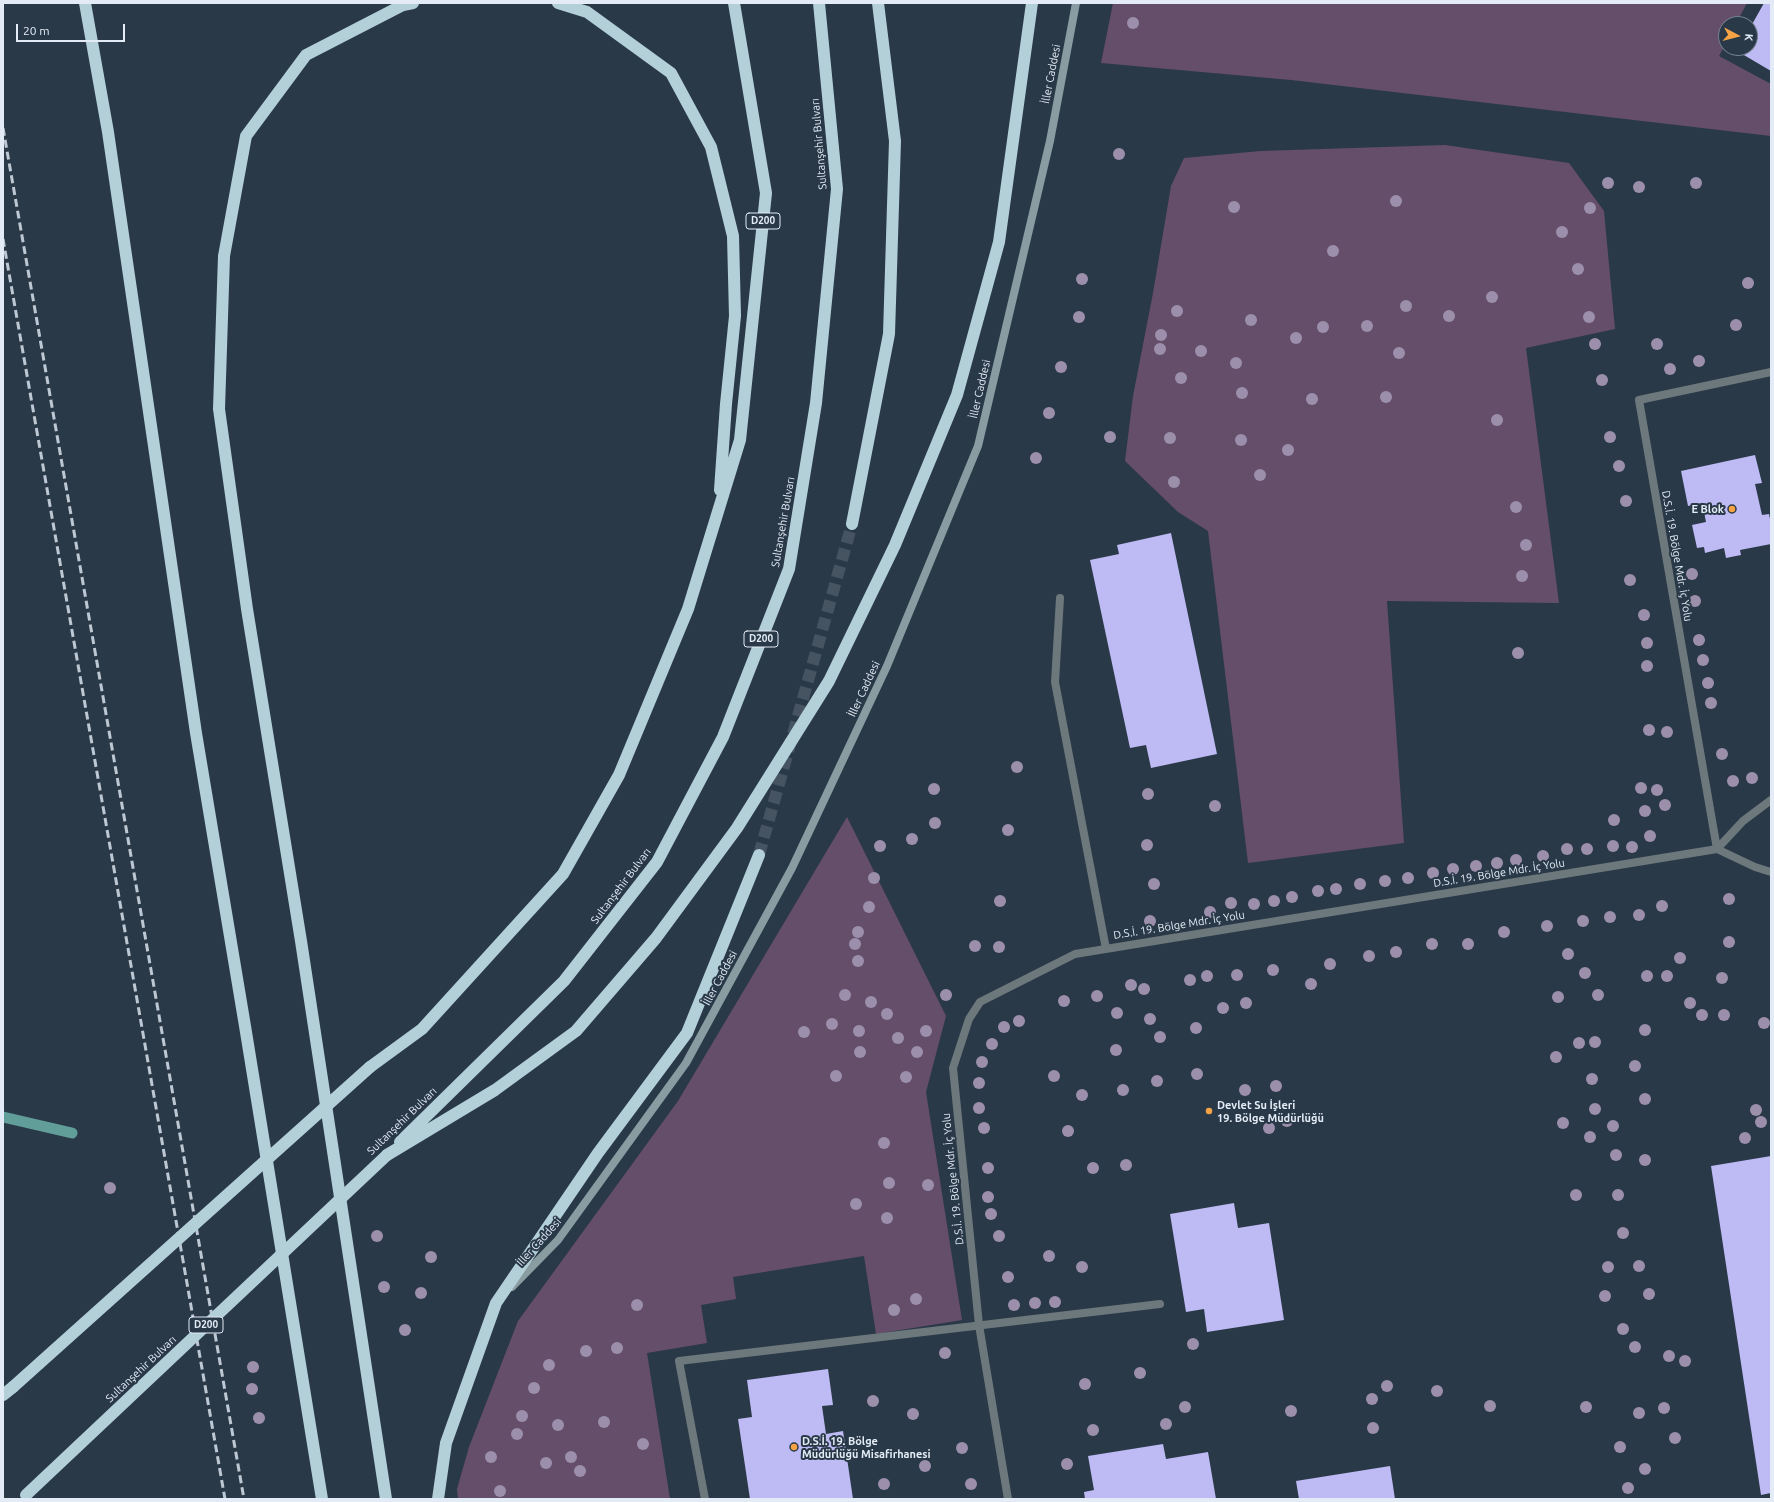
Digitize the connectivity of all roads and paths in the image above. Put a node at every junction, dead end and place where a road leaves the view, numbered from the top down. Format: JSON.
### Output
{"nodes":[{"id":1,"x":84,"y":3,"type":"edge"},
{"id":2,"x":414,"y":3,"type":"edge"},
{"id":3,"x":560,"y":3,"type":"edge"},
{"id":4,"x":734,"y":3,"type":"edge"},
{"id":5,"x":819,"y":3,"type":"edge"},
{"id":6,"x":878,"y":3,"type":"edge"},
{"id":7,"x":1032,"y":3,"type":"edge"},
{"id":8,"x":1076,"y":3,"type":"edge"},
{"id":9,"x":1771,"y":372,"type":"edge"},
{"id":10,"x":718,"y":510,"type":"junction"},
{"id":11,"x":852,"y":524,"type":"tunnel mouth"},
{"id":12,"x":1060,"y":598,"type":"dead end"},
{"id":13,"x":1771,"y":800,"type":"edge"},
{"id":14,"x":1717,"y":849,"type":"junction"},
{"id":15,"x":759,"y":855,"type":"tunnel mouth"},
{"id":16,"x":1771,"y":872,"type":"edge"},
{"id":17,"x":1106,"y":949,"type":"junction"},
{"id":18,"x":387,"y":1155,"type":"junction"},
{"id":19,"x":496,"y":1303,"type":"junction"},
{"id":20,"x":1160,"y":1304,"type":"dead end"},
{"id":21,"x":979,"y":1325,"type":"junction"},
{"id":22,"x":3,"y":1395,"type":"edge"},
{"id":23,"x":24,"y":1497,"type":"edge"},
{"id":24,"x":322,"y":1499,"type":"edge"},
{"id":25,"x":386,"y":1499,"type":"edge"},
{"id":26,"x":438,"y":1499,"type":"edge"},
{"id":27,"x":705,"y":1499,"type":"edge"},
{"id":28,"x":1008,"y":1499,"type":"edge"}],
"edges":[{"from":1,"to":24,"type":"highway"},
{"from":2,"to":25,"type":"highway"},
{"from":3,"to":10,"type":"highway"},
{"from":4,"to":10,"type":"highway","number":"D200"},
{"from":5,"to":18,"type":"highway","name":"Sultanşehir Bulvarı","number":"D200"},
{"from":6,"to":11,"type":"highway"},
{"from":7,"to":18,"type":"highway"},
{"from":8,"to":19,"type":"street","name":"İller Caddesi"},
{"from":9,"to":14,"type":"lane","name":"D.S.İ. 19. Bölge Mdr. İç Yolu"},
{"from":10,"to":22,"type":"highway","number":"D200","bridge":true},
{"from":12,"to":17,"type":"lane"},
{"from":13,"to":14,"type":"lane"},
{"from":14,"to":16,"type":"lane"},
{"from":14,"to":17,"type":"lane","name":"D.S.İ. 19. Bölge Mdr. İç Yolu"},
{"from":15,"to":19,"type":"highway"},
{"from":17,"to":21,"type":"lane","name":"D.S.İ. 19. Bölge Mdr. İç Yolu"},
{"from":18,"to":23,"type":"highway","name":"Sultanşehir Bulvarı","number":"D200","bridge":true},
{"from":19,"to":26,"type":"highway"},
{"from":20,"to":21,"type":"lane"},
{"from":21,"to":27,"type":"lane"},
{"from":21,"to":28,"type":"lane","name":"D.S.İ. 19. Bölge Mdr. İç Yolu"}]}
